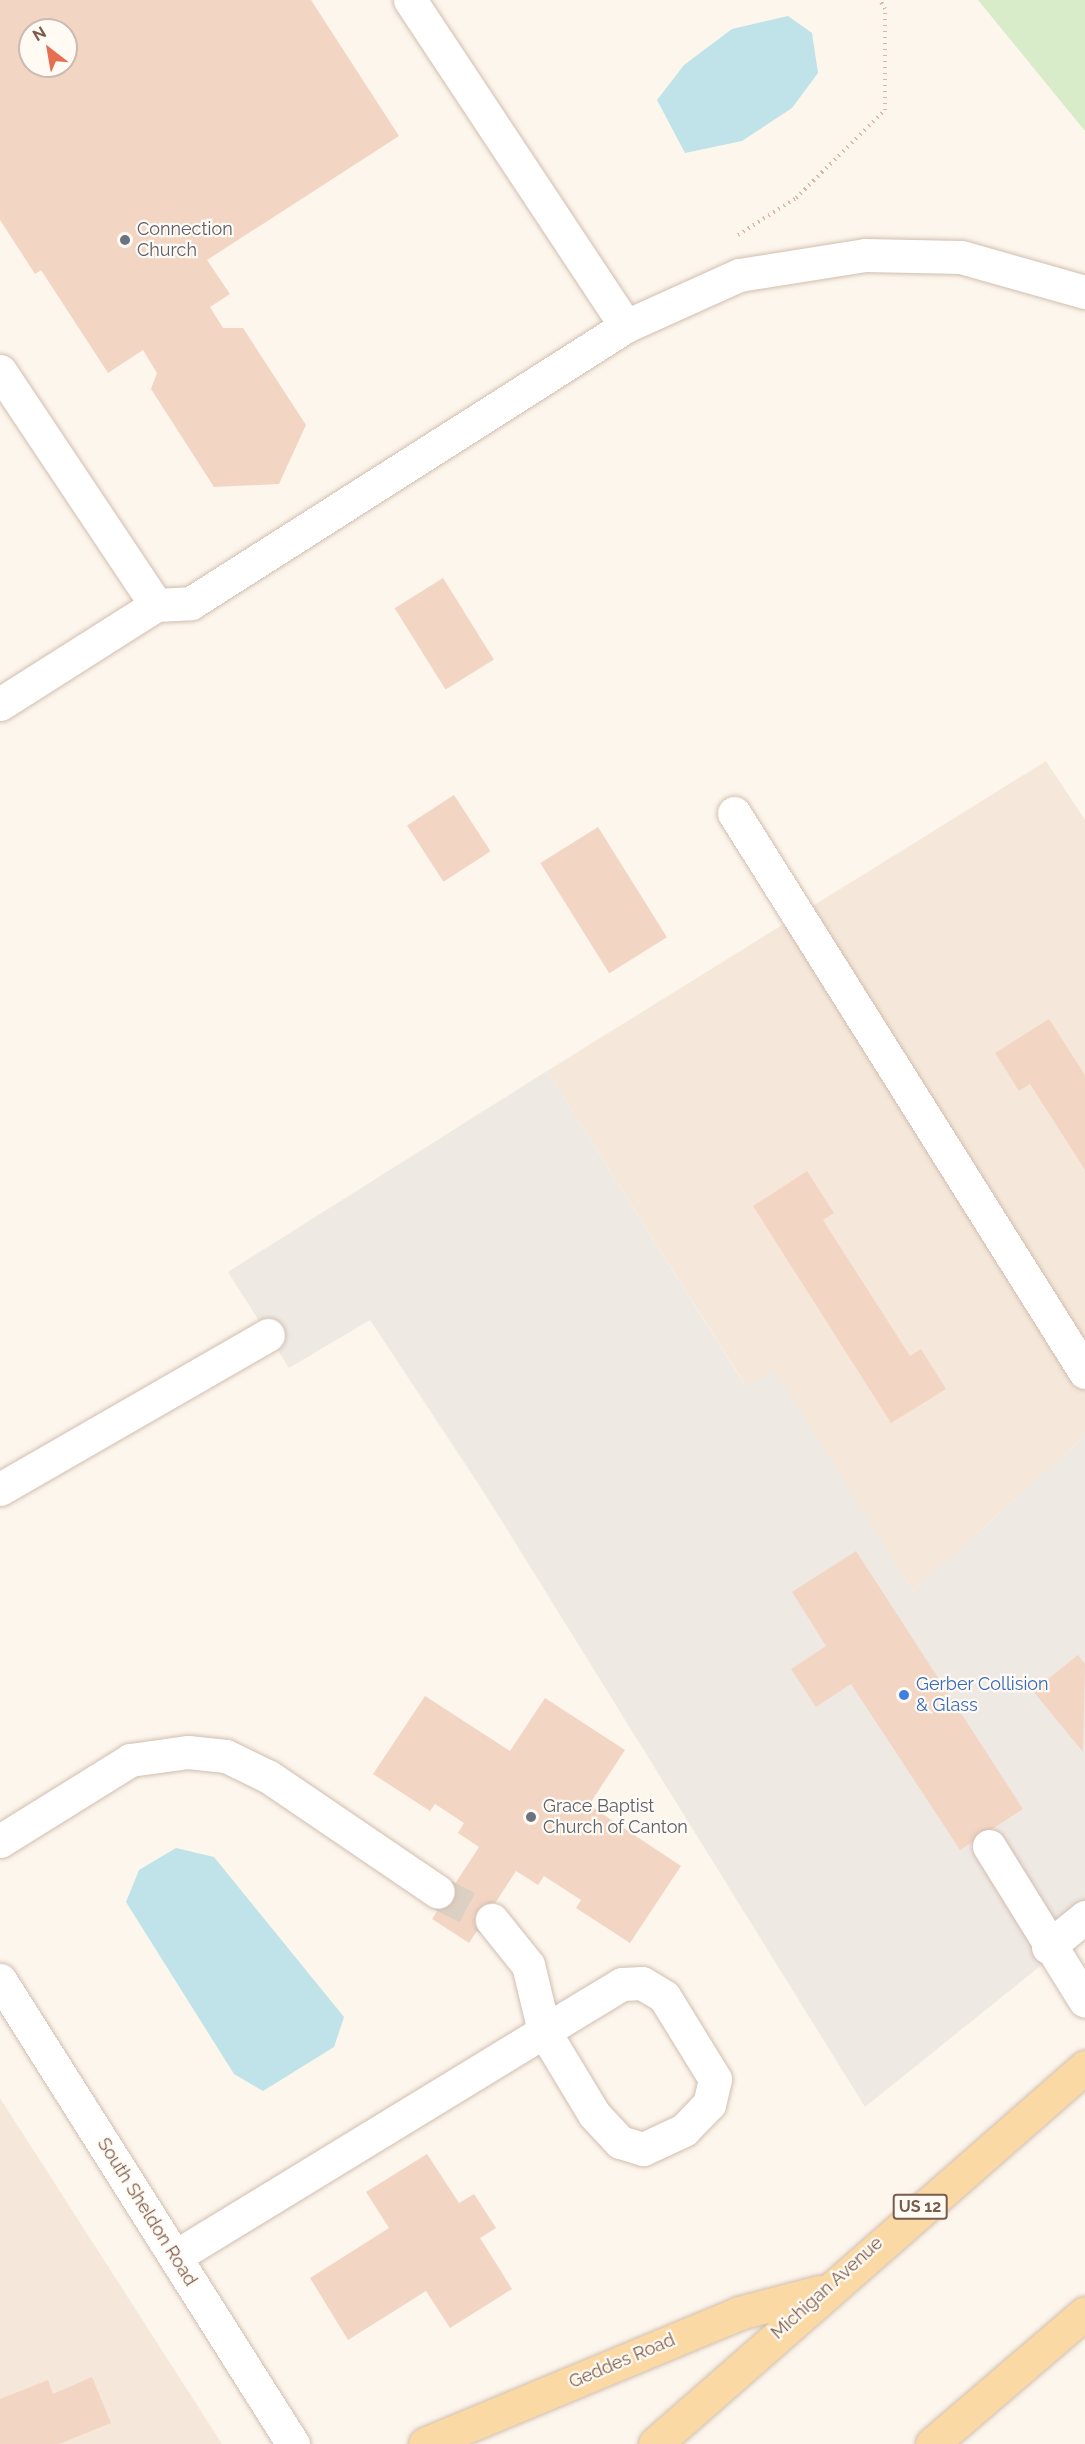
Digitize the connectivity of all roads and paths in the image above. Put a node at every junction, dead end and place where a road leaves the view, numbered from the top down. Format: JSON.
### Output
{"nodes":[{"id":1,"x":410,"y":0,"type":"edge"},
{"id":2,"x":880,"y":0,"type":"edge"},
{"id":3,"x":726,"y":242,"type":"dead end"},
{"id":4,"x":1085,"y":292,"type":"edge"},
{"id":5,"x":626,"y":326,"type":"junction"},
{"id":6,"x":0,"y":371,"type":"edge"},
{"id":7,"x":156,"y":605,"type":"junction"},
{"id":8,"x":0,"y":704,"type":"edge"},
{"id":9,"x":734,"y":813,"type":"dead end"},
{"id":10,"x":268,"y":1335,"type":"dead end"},
{"id":11,"x":1085,"y":1372,"type":"edge"},
{"id":12,"x":0,"y":1489,"type":"edge"},
{"id":13,"x":0,"y":1841,"type":"edge"},
{"id":14,"x":989,"y":1846,"type":"dead end"},
{"id":15,"x":438,"y":1892,"type":"tunnel mouth"},
{"id":16,"x":1085,"y":1917,"type":"edge"},
{"id":17,"x":492,"y":1920,"type":"tunnel mouth"},
{"id":18,"x":1048,"y":1947,"type":"junction"},
{"id":19,"x":0,"y":1980,"type":"edge"},
{"id":20,"x":1085,"y":2001,"type":"edge"},
{"id":21,"x":544,"y":2031,"type":"junction"},
{"id":22,"x":1085,"y":2067,"type":"edge"},
{"id":23,"x":176,"y":2256,"type":"junction"},
{"id":24,"x":823,"y":2291,"type":"junction"},
{"id":25,"x":1085,"y":2313,"type":"edge"},
{"id":26,"x":293,"y":2444,"type":"edge"},
{"id":27,"x":425,"y":2444,"type":"edge"},
{"id":28,"x":655,"y":2444,"type":"edge"},
{"id":29,"x":932,"y":2444,"type":"edge"}],
"edges":[{"from":1,"to":5,"type":"street"},
{"from":2,"to":3,"type":"path"},
{"from":4,"to":5,"type":"street"},
{"from":5,"to":7,"type":"street"},
{"from":6,"to":7,"type":"street"},
{"from":7,"to":8,"type":"street"},
{"from":9,"to":11,"type":"street"},
{"from":10,"to":12,"type":"street"},
{"from":13,"to":15,"type":"street"},
{"from":14,"to":18,"type":"street"},
{"from":16,"to":18,"type":"street"},
{"from":17,"to":21,"type":"street"},
{"from":18,"to":20,"type":"street"},
{"from":19,"to":23,"type":"street","name":"South Sheldon Road"},
{"from":21,"to":21,"type":"street"},
{"from":21,"to":23,"type":"street"},
{"from":22,"to":24,"type":"main road","name":"Michigan Avenue","number":"US 12"},
{"from":23,"to":26,"type":"street","name":"South Sheldon Road"},
{"from":24,"to":27,"type":"main road","name":"Geddes Road"},
{"from":24,"to":28,"type":"main road","name":"Michigan Avenue","number":"US 12"},
{"from":25,"to":29,"type":"main road"}]}
